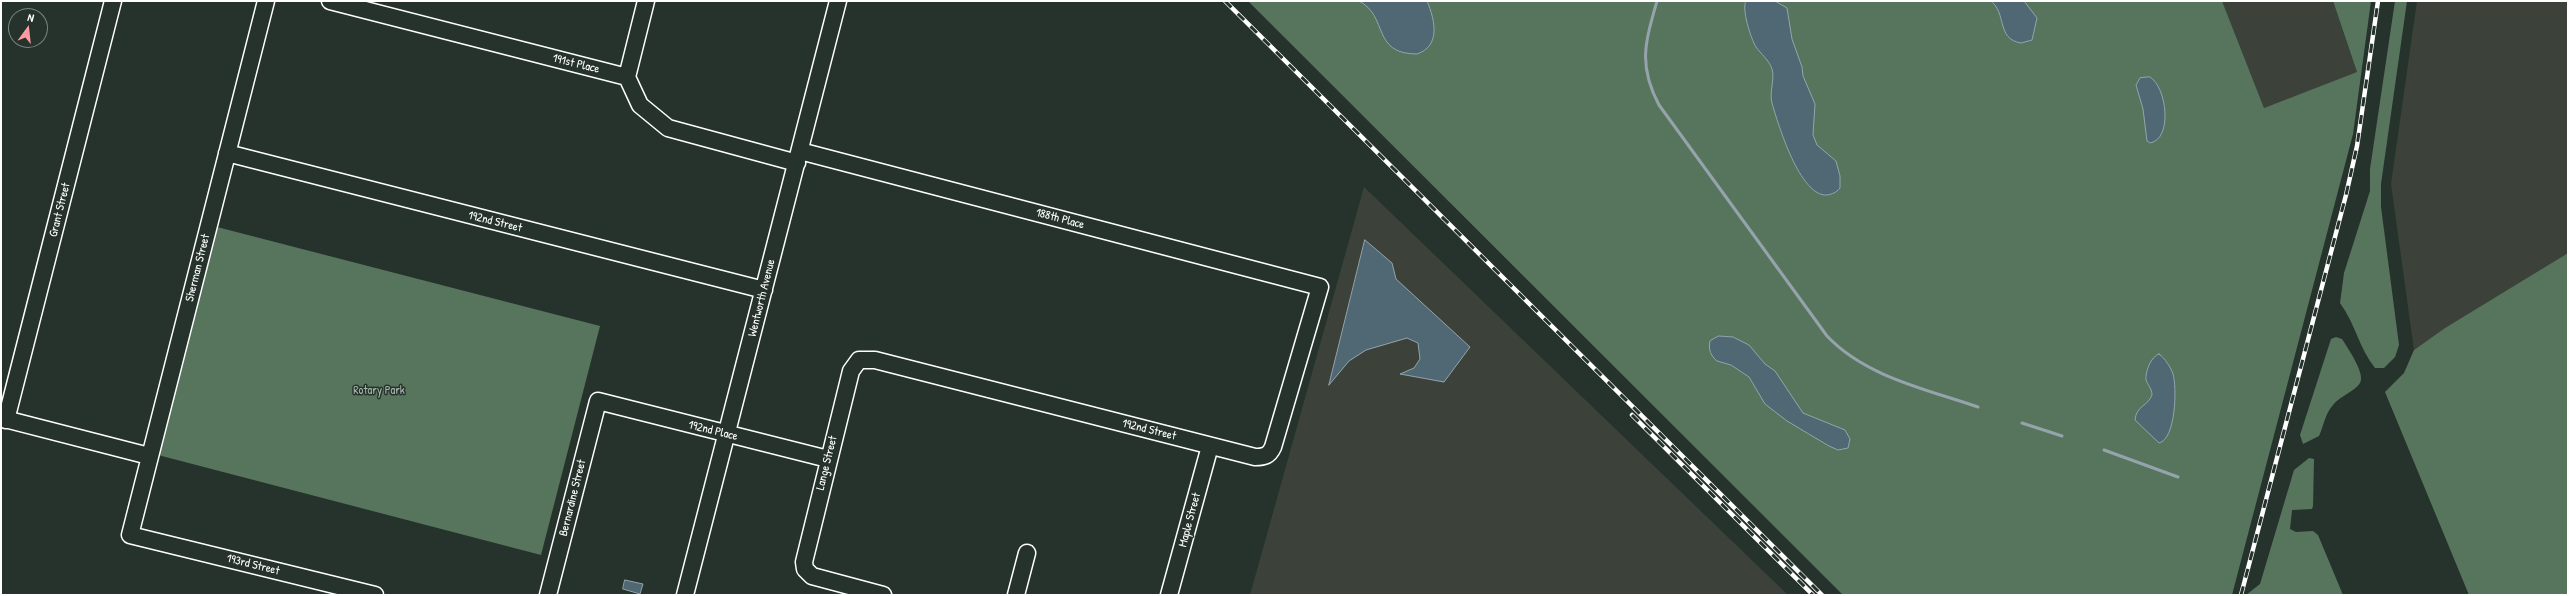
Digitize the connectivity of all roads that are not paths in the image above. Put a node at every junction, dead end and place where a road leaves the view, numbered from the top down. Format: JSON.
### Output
{"nodes":[{"id":1,"x":113,"y":1,"type":"edge"},
{"id":2,"x":266,"y":1,"type":"edge"},
{"id":3,"x":330,"y":1,"type":"edge"},
{"id":4,"x":646,"y":1,"type":"edge"},
{"id":5,"x":838,"y":1,"type":"edge"},
{"id":6,"x":627,"y":77,"type":"junction"},
{"id":7,"x":227,"y":153,"type":"junction"},
{"id":8,"x":798,"y":157,"type":"junction"},
{"id":9,"x":1320,"y":287,"type":"joint"},
{"id":10,"x":764,"y":290,"type":"junction"},
{"id":11,"x":859,"y":360,"type":"joint"},
{"id":12,"x":598,"y":402,"type":"joint"},
{"id":13,"x":4,"y":419,"type":"edge"},
{"id":14,"x":727,"y":434,"type":"junction"},
{"id":15,"x":1210,"y":446,"type":"junction"},
{"id":16,"x":149,"y":456,"type":"junction"},
{"id":17,"x":828,"y":459,"type":"junction"},
{"id":18,"x":130,"y":535,"type":"joint"},
{"id":19,"x":1027,"y":553,"type":"dead end"},
{"id":20,"x":376,"y":595,"type":"edge"},
{"id":21,"x":548,"y":595,"type":"edge"},
{"id":22,"x":685,"y":595,"type":"edge"},
{"id":23,"x":883,"y":595,"type":"edge"},
{"id":24,"x":1016,"y":595,"type":"edge"},
{"id":25,"x":1169,"y":595,"type":"edge"}],
"edges":[{"from":1,"to":13,"type":"street","name":"Grant Street"},
{"from":2,"to":7,"type":"street","name":"Sherman Street"},
{"from":3,"to":6,"type":"street","name":"191st Place"},
{"from":4,"to":6,"type":"street"},
{"from":5,"to":8,"type":"street","name":"Wentworth Avenue"},
{"from":6,"to":8,"type":"street"},
{"from":7,"to":10,"type":"street","name":"192nd Street"},
{"from":7,"to":16,"type":"street","name":"Sherman Street"},
{"from":8,"to":9,"type":"street","name":"188th Place"},
{"from":8,"to":10,"type":"street","name":"Wentworth Avenue"},
{"from":9,"to":15,"type":"street","name":"192nd Street"},
{"from":10,"to":14,"type":"street","name":"Wentworth Avenue"},
{"from":11,"to":15,"type":"street","name":"192nd Street"},
{"from":11,"to":17,"type":"street","name":"Lange Street"},
{"from":12,"to":14,"type":"street","name":"192nd Place"},
{"from":12,"to":21,"type":"street","name":"Bernardine Street"},
{"from":13,"to":16,"type":"street"},
{"from":14,"to":17,"type":"street","name":"192nd Place"},
{"from":14,"to":22,"type":"street","name":"Wentworth Avenue"},
{"from":15,"to":25,"type":"street","name":"Maple Street"},
{"from":16,"to":18,"type":"street","name":"Sherman Street"},
{"from":17,"to":23,"type":"street","name":"Lange Street"},
{"from":18,"to":20,"type":"street","name":"193rd Street"},
{"from":19,"to":24,"type":"street"}]}
